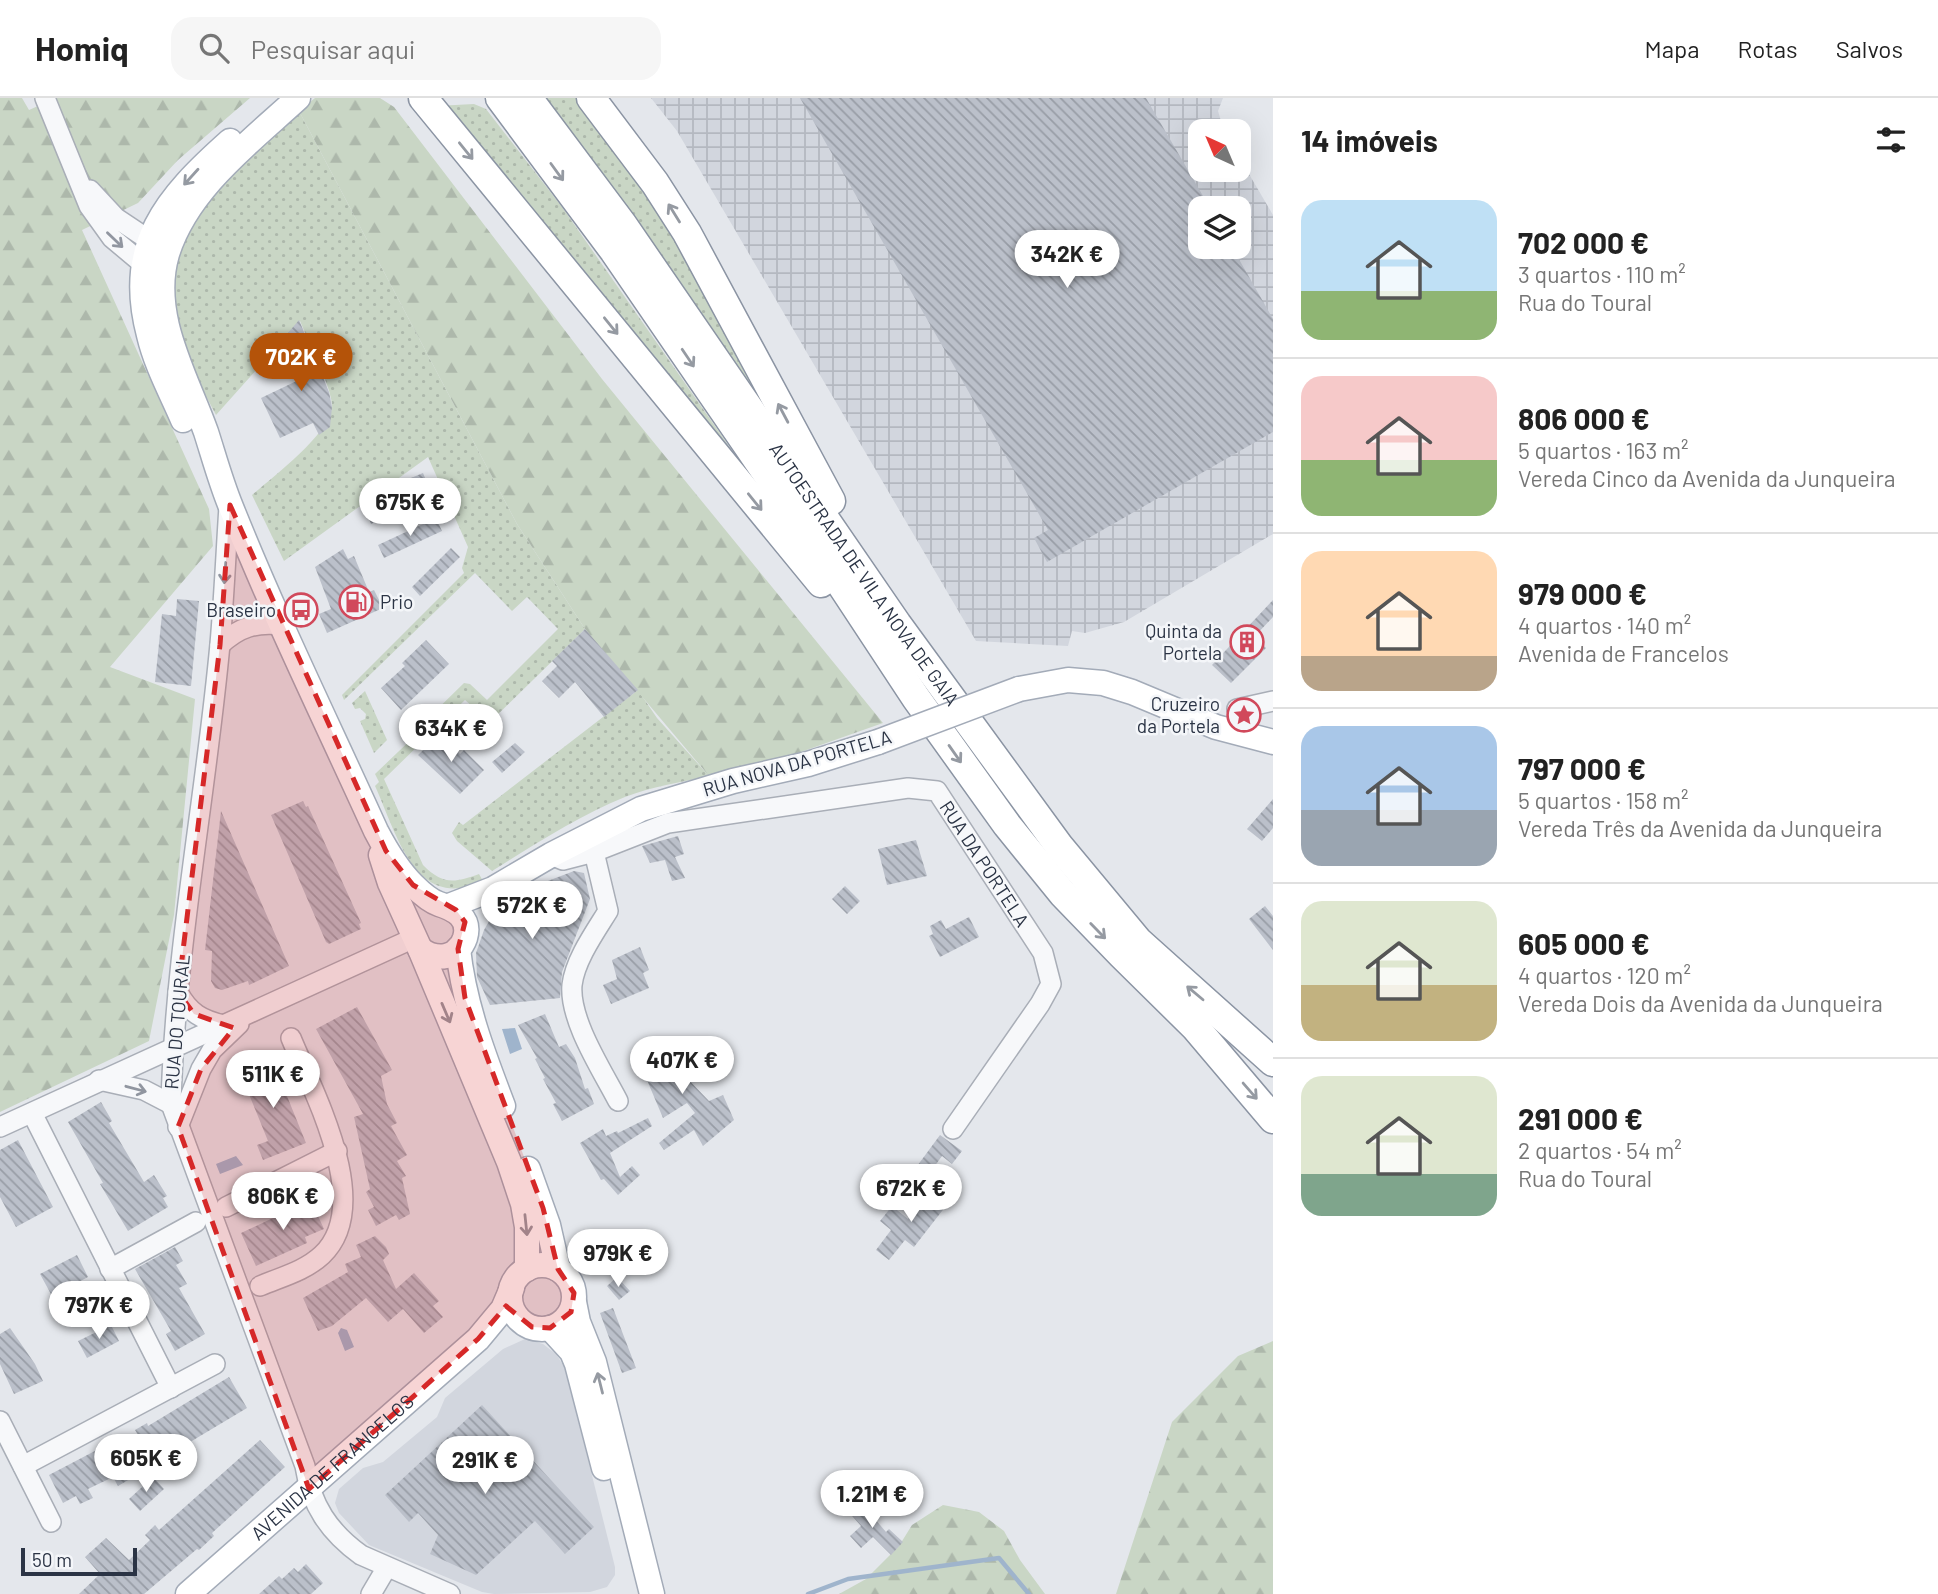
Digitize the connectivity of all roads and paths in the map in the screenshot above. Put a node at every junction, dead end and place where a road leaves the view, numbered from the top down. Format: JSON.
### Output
{"nodes":[{"id":1,"x":46,"y":98,"type":"edge"},
{"id":2,"x":277,"y":98,"type":"edge"},
{"id":3,"x":298,"y":98,"type":"edge"},
{"id":4,"x":423,"y":98,"type":"edge"},
{"id":5,"x":500,"y":98,"type":"edge"},
{"id":6,"x":528,"y":98,"type":"edge"},
{"id":7,"x":591,"y":98,"type":"edge"},
{"id":8,"x":151,"y":254,"type":"junction"},
{"id":9,"x":230,"y":505,"type":"junction"},
{"id":10,"x":897,"y":624,"type":"junction"},
{"id":11,"x":282,"y":625,"type":"junction"},
{"id":12,"x":220,"y":645,"type":"junction"},
{"id":13,"x":916,"y":698,"type":"junction"},
{"id":14,"x":1273,"y":701,"type":"edge"},
{"id":15,"x":1237,"y":709,"type":"dead end"},
{"id":16,"x":1273,"y":742,"type":"edge"},
{"id":17,"x":376,"y":831,"type":"junction"},
{"id":18,"x":594,"y":852,"type":"junction"},
{"id":19,"x":551,"y":855,"type":"junction"},
{"id":20,"x":494,"y":890,"type":"junction"},
{"id":21,"x":444,"y":905,"type":"junction"},
{"id":22,"x":416,"y":939,"type":"junction"},
{"id":23,"x":462,"y":939,"type":"junction"},
{"id":24,"x":178,"y":992,"type":"junction"},
{"id":25,"x":247,"y":1016,"type":"junction"},
{"id":26,"x":1230,"y":1024,"type":"junction"},
{"id":27,"x":224,"y":1025,"type":"junction"},
{"id":28,"x":1195,"y":1027,"type":"junction"},
{"id":29,"x":291,"y":1038,"type":"dead end"},
{"id":30,"x":1273,"y":1044,"type":"edge"},
{"id":31,"x":173,"y":1047,"type":"junction"},
{"id":32,"x":1273,"y":1062,"type":"edge"},
{"id":33,"x":99,"y":1080,"type":"junction"},
{"id":34,"x":1273,"y":1080,"type":"edge"},
{"id":35,"x":618,"y":1101,"type":"dead end"},
{"id":36,"x":171,"y":1104,"type":"junction"},
{"id":37,"x":32,"y":1113,"type":"junction"},
{"id":38,"x":1273,"y":1119,"type":"edge"},
{"id":39,"x":0,"y":1127,"type":"edge"},
{"id":40,"x":178,"y":1127,"type":"junction"},
{"id":41,"x":953,"y":1129,"type":"dead end"},
{"id":42,"x":337,"y":1151,"type":"junction"},
{"id":43,"x":226,"y":1207,"type":"dead end"},
{"id":44,"x":196,"y":1222,"type":"dead end"},
{"id":45,"x":110,"y":1269,"type":"junction"},
{"id":46,"x":527,"y":1269,"type":"junction"},
{"id":47,"x":558,"y":1269,"type":"junction"},
{"id":48,"x":260,"y":1286,"type":"dead end"},
{"id":49,"x":512,"y":1288,"type":"junction"},
{"id":50,"x":574,"y":1302,"type":"junction"},
{"id":51,"x":538,"y":1326,"type":"junction"},
{"id":52,"x":478,"y":1339,"type":"junction"},
{"id":53,"x":215,"y":1364,"type":"dead end"},
{"id":54,"x":171,"y":1388,"type":"junction"},
{"id":55,"x":0,"y":1421,"type":"edge"},
{"id":56,"x":23,"y":1466,"type":"junction"},
{"id":57,"x":309,"y":1489,"type":"junction"},
{"id":58,"x":51,"y":1522,"type":"dead end"},
{"id":59,"x":387,"y":1567,"type":"junction"},
{"id":60,"x":188,"y":1594,"type":"edge"},
{"id":61,"x":371,"y":1594,"type":"edge"},
{"id":62,"x":450,"y":1594,"type":"edge"},
{"id":63,"x":637,"y":1594,"type":"edge"},
{"id":64,"x":652,"y":1594,"type":"edge"}],
"edges":[{"from":1,"to":8,"type":"street"},
{"from":2,"to":8,"type":"main road","one_way":true},
{"from":3,"to":8,"type":"main road"},
{"from":4,"to":13,"type":"highway","one_way":true},
{"from":5,"to":13,"type":"highway","name":"AUTOESTRADA DE VILA NOVA DE GAIA","one_way":true},
{"from":6,"to":10,"type":"highway","name":"AUTOESTRADA DE VILA NOVA DE GAIA"},
{"from":10,"to":7,"type":"highway","one_way":true},
{"from":8,"to":9,"type":"main road"},
{"from":8,"to":9,"type":"main road"},
{"from":9,"to":11,"type":"main road"},
{"from":9,"to":12,"type":"street","name":"RUA DO TOURAL","one_way":true},
{"from":26,"to":10,"type":"highway","name":"AUTOESTRADA DE VILA NOVA DE GAIA","one_way":true},
{"from":11,"to":12,"type":"street"},
{"from":11,"to":17,"type":"main road"},
{"from":12,"to":24,"type":"street","name":"RUA DO TOURAL"},
{"from":13,"to":28,"type":"highway","name":"AUTOESTRADA DE VILA NOVA DE GAIA","one_way":true},
{"from":14,"to":15,"type":"street"},
{"from":16,"to":19,"type":"main road","name":"RUA NOVA DA PORTELA","bridge":true},
{"from":17,"to":21,"type":"main road"},
{"from":17,"to":22,"type":"main road"},
{"from":18,"to":19,"type":"street","name":"RUA DA PORTELA"},
{"from":18,"to":35,"type":"street"},
{"from":18,"to":41,"type":"street","name":"RUA DA PORTELA"},
{"from":19,"to":20,"type":"main road","name":"RUA NOVA DA PORTELA"},
{"from":20,"to":21,"type":"main road","name":"RUA NOVA DA PORTELA"},
{"from":20,"to":23,"type":"main road","name":"RUA NOVA DA PORTELA"},
{"from":21,"to":22,"type":"main road"},
{"from":21,"to":23,"type":"main road"},
{"from":22,"to":23,"type":"main road"},
{"from":22,"to":25,"type":"street"},
{"from":22,"to":46,"type":"main road","one_way":true},
{"from":23,"to":47,"type":"main road"},
{"from":24,"to":27,"type":"street"},
{"from":24,"to":31,"type":"street","name":"RUA DO TOURAL"},
{"from":25,"to":27,"type":"street"},
{"from":25,"to":40,"type":"street"},
{"from":26,"to":30,"type":"highway"},
{"from":26,"to":32,"type":"highway","name":"AUTOESTRADA DE VILA NOVA DE GAIA"},
{"from":27,"to":31,"type":"street"},
{"from":28,"to":34,"type":"highway"},
{"from":28,"to":38,"type":"highway","one_way":true},
{"from":29,"to":42,"type":"street"},
{"from":31,"to":33,"type":"street"},
{"from":31,"to":36,"type":"street","name":"RUA DO TOURAL"},
{"from":33,"to":36,"type":"street","one_way":true},
{"from":33,"to":37,"type":"street"},
{"from":36,"to":40,"type":"street","name":"RUA DO TOURAL"},
{"from":37,"to":39,"type":"street"},
{"from":37,"to":45,"type":"street"},
{"from":40,"to":57,"type":"street","name":"RUA DO TOURAL"},
{"from":42,"to":43,"type":"street"},
{"from":42,"to":48,"type":"street"},
{"from":44,"to":45,"type":"street"},
{"from":45,"to":54,"type":"street"},
{"from":46,"to":47,"type":"main road"},
{"from":46,"to":49,"type":"main road"},
{"from":47,"to":50,"type":"main road"},
{"from":49,"to":51,"type":"main road"},
{"from":49,"to":52,"type":"main road","name":"AVENIDA DE FRANCELOS"},
{"from":50,"to":51,"type":"main road"},
{"from":64,"to":50,"type":"main road","one_way":true},
{"from":51,"to":52,"type":"main road","name":"AVENIDA DE FRANCELOS"},
{"from":51,"to":63,"type":"main road"},
{"from":52,"to":57,"type":"main road","name":"AVENIDA DE FRANCELOS"},
{"from":53,"to":54,"type":"street"},
{"from":54,"to":56,"type":"street"},
{"from":55,"to":56,"type":"street"},
{"from":56,"to":58,"type":"street"},
{"from":57,"to":59,"type":"street","name":"RUA DO TOURAL"},
{"from":57,"to":60,"type":"main road","name":"AVENIDA DE FRANCELOS"},
{"from":59,"to":61,"type":"street"},
{"from":59,"to":62,"type":"street","name":"RUA DO TOURAL"}]}
